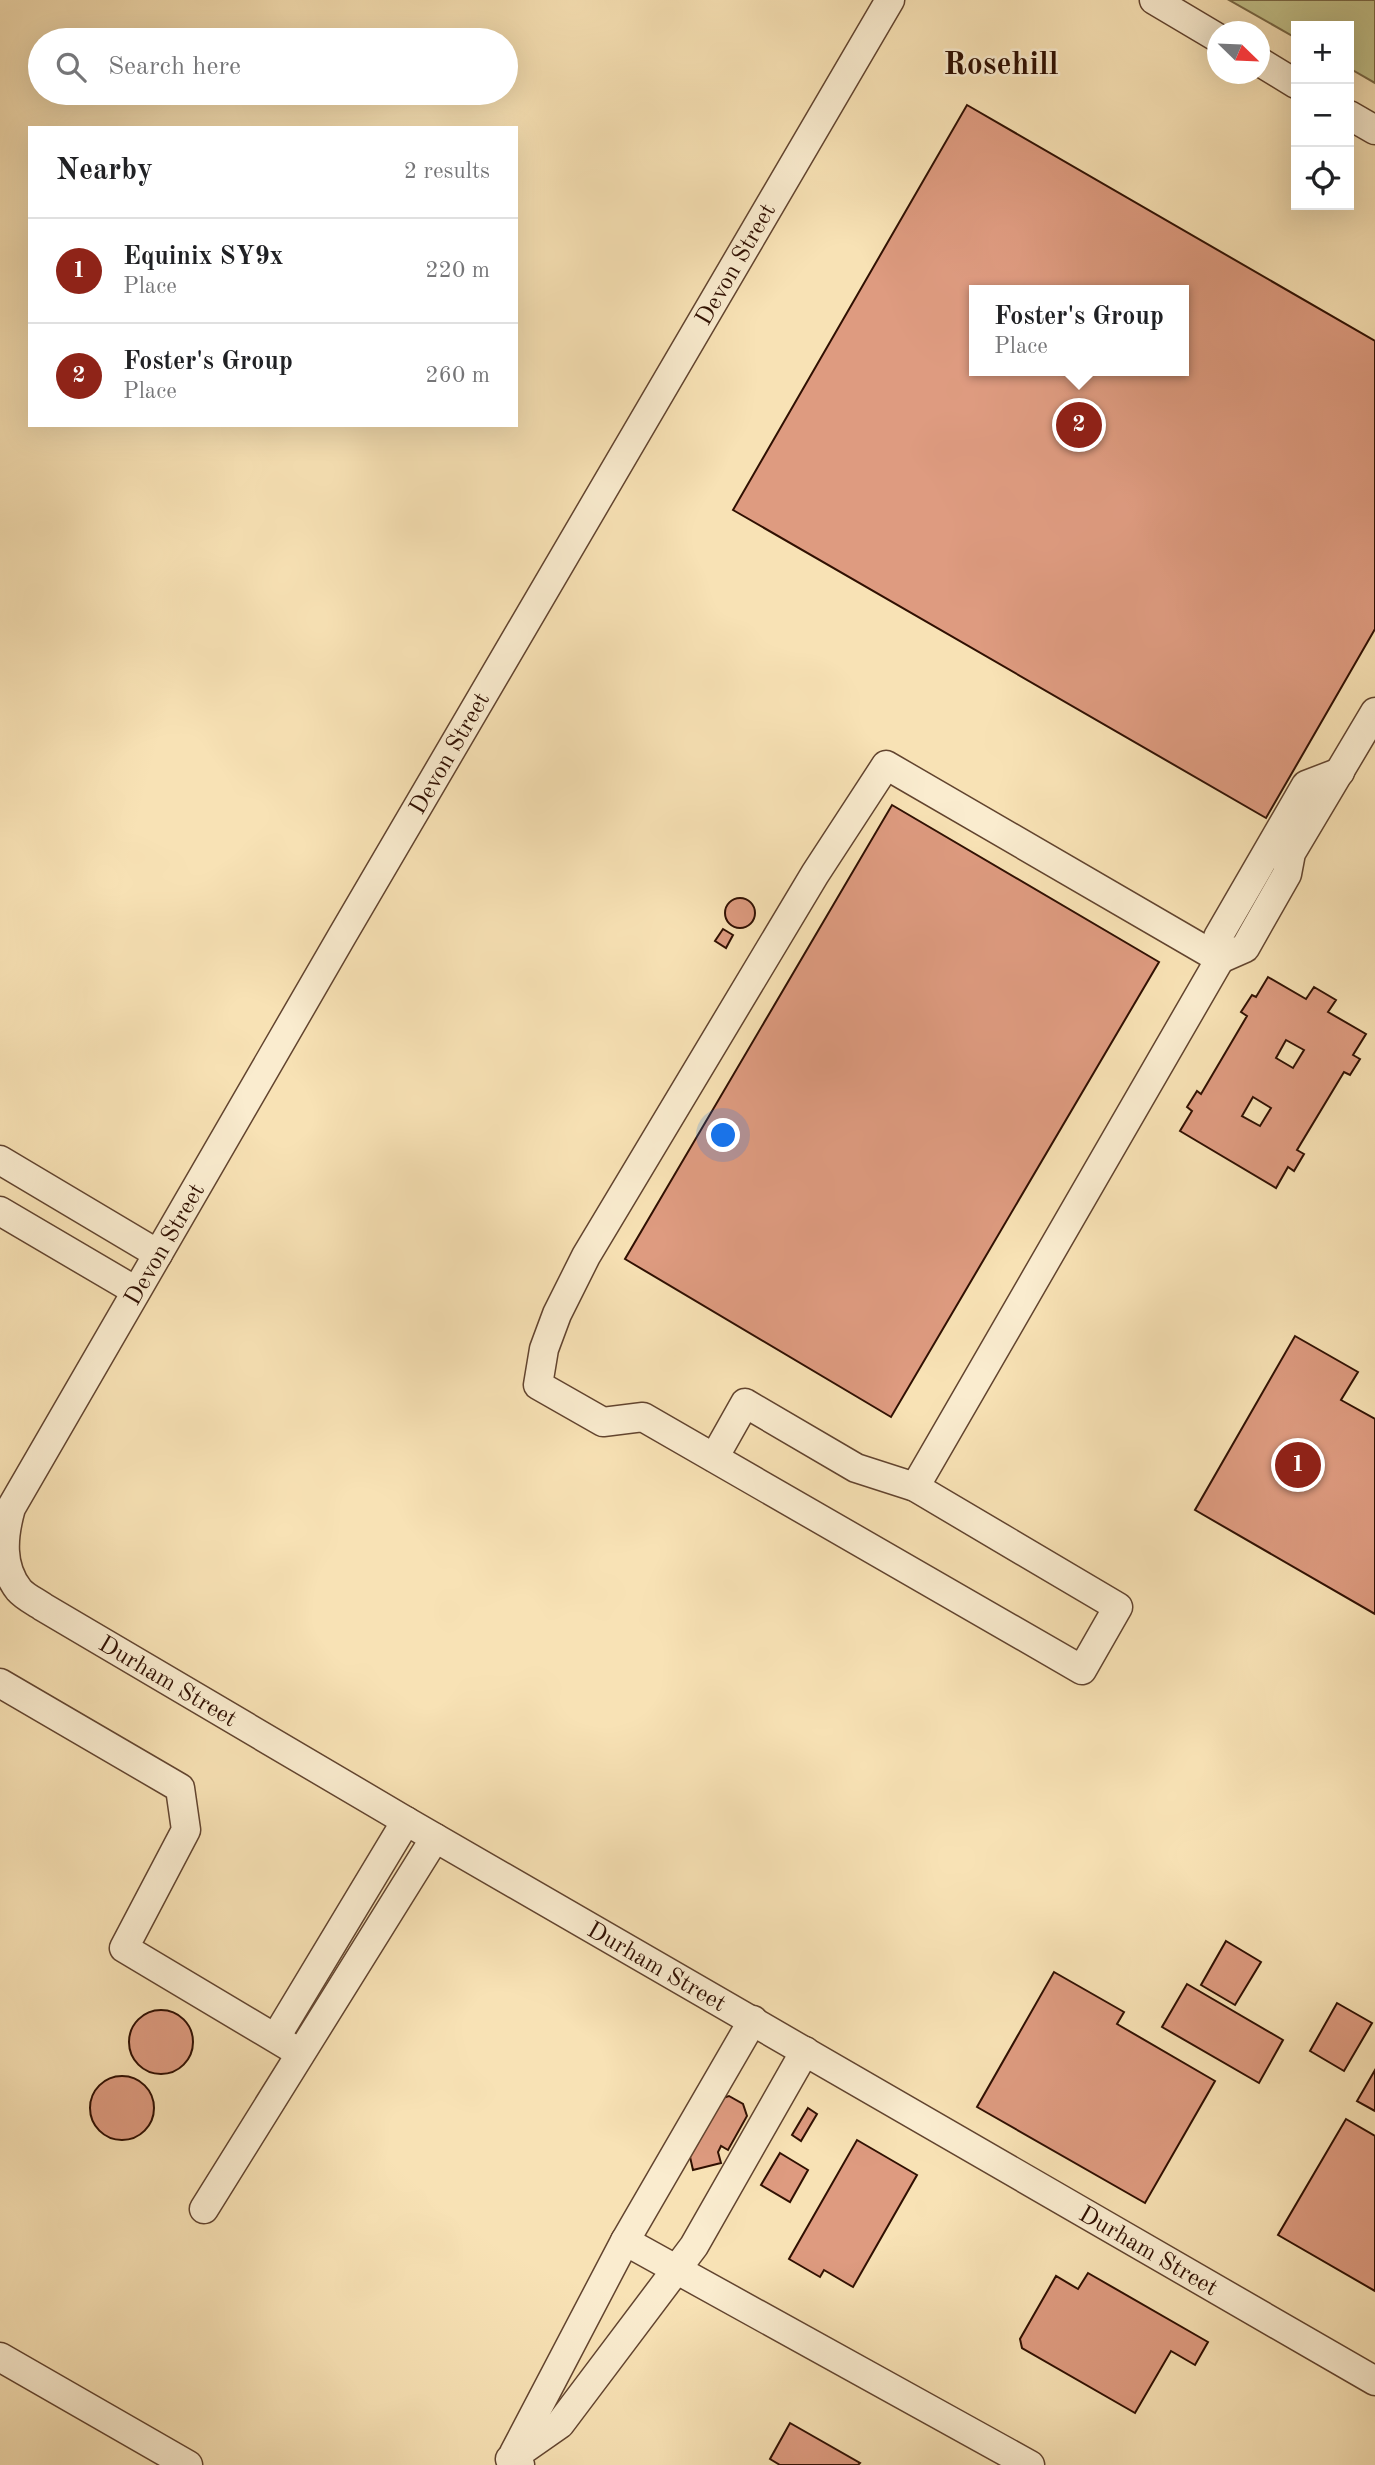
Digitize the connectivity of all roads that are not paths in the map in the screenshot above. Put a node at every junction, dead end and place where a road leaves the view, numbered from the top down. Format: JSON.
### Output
{"nodes":[{"id":1,"x":890,"y":0,"type":"edge"},
{"id":2,"x":1154,"y":0,"type":"edge"},
{"id":3,"x":1207,"y":32,"type":"edge"},
{"id":4,"x":1270,"y":69,"type":"edge"},
{"id":5,"x":1291,"y":81,"type":"edge"},
{"id":6,"x":1354,"y":118,"type":"edge"},
{"id":7,"x":1375,"y":130,"type":"edge"},
{"id":8,"x":1375,"y":712,"type":"edge"},
{"id":9,"x":1340,"y":772,"type":"junction"},
{"id":10,"x":1220,"y":960,"type":"junction"},
{"id":11,"x":0,"y":1160,"type":"edge"},
{"id":12,"x":0,"y":1211,"type":"edge"},
{"id":13,"x":158,"y":1254,"type":"junction"},
{"id":14,"x":136,"y":1291,"type":"junction"},
{"id":15,"x":714,"y":1458,"type":"junction"},
{"id":16,"x":915,"y":1487,"type":"junction"},
{"id":17,"x":11,"y":1508,"type":"joint"},
{"id":18,"x":0,"y":1684,"type":"edge"},
{"id":19,"x":406,"y":1821,"type":"junction"},
{"id":20,"x":435,"y":1838,"type":"junction"},
{"id":21,"x":753,"y":2021,"type":"junction"},
{"id":22,"x":276,"y":2037,"type":"junction"},
{"id":23,"x":805,"y":2051,"type":"junction"},
{"id":24,"x":300,"y":2053,"type":"junction"},
{"id":25,"x":204,"y":2209,"type":"dead end"},
{"id":26,"x":625,"y":2241,"type":"junction"},
{"id":27,"x":676,"y":2269,"type":"junction"},
{"id":28,"x":0,"y":2357,"type":"edge"},
{"id":29,"x":1375,"y":2381,"type":"edge"},
{"id":30,"x":511,"y":2463,"type":"edge"},
{"id":31,"x":188,"y":2465,"type":"edge"},
{"id":32,"x":1030,"y":2465,"type":"edge"}],
"edges":[{"from":1,"to":13,"type":"street","name":"Devon Street"},
{"from":2,"to":3,"type":"street"},
{"from":4,"to":5,"type":"street"},
{"from":6,"to":7,"type":"street"},
{"from":8,"to":9,"type":"street"},
{"from":9,"to":10,"type":"street"},
{"from":9,"to":10,"type":"street"},
{"from":10,"to":15,"type":"street"},
{"from":10,"to":16,"type":"street"},
{"from":11,"to":13,"type":"street"},
{"from":12,"to":14,"type":"street"},
{"from":13,"to":14,"type":"street","name":"Devon Street"},
{"from":14,"to":17,"type":"street","name":"Devon Street"},
{"from":15,"to":16,"type":"street"},
{"from":15,"to":16,"type":"street"},
{"from":17,"to":19,"type":"street","name":"Durham Street"},
{"from":18,"to":22,"type":"street"},
{"from":19,"to":20,"type":"street","name":"Durham Street"},
{"from":19,"to":22,"type":"street"},
{"from":20,"to":21,"type":"street","name":"Durham Street"},
{"from":20,"to":24,"type":"street"},
{"from":21,"to":23,"type":"street","name":"Durham Street"},
{"from":21,"to":26,"type":"street"},
{"from":22,"to":24,"type":"street"},
{"from":23,"to":27,"type":"street"},
{"from":23,"to":29,"type":"street","name":"Durham Street"},
{"from":24,"to":25,"type":"street"},
{"from":26,"to":27,"type":"street"},
{"from":26,"to":30,"type":"street"},
{"from":27,"to":30,"type":"street"},
{"from":27,"to":32,"type":"street"},
{"from":28,"to":31,"type":"street"}]}
